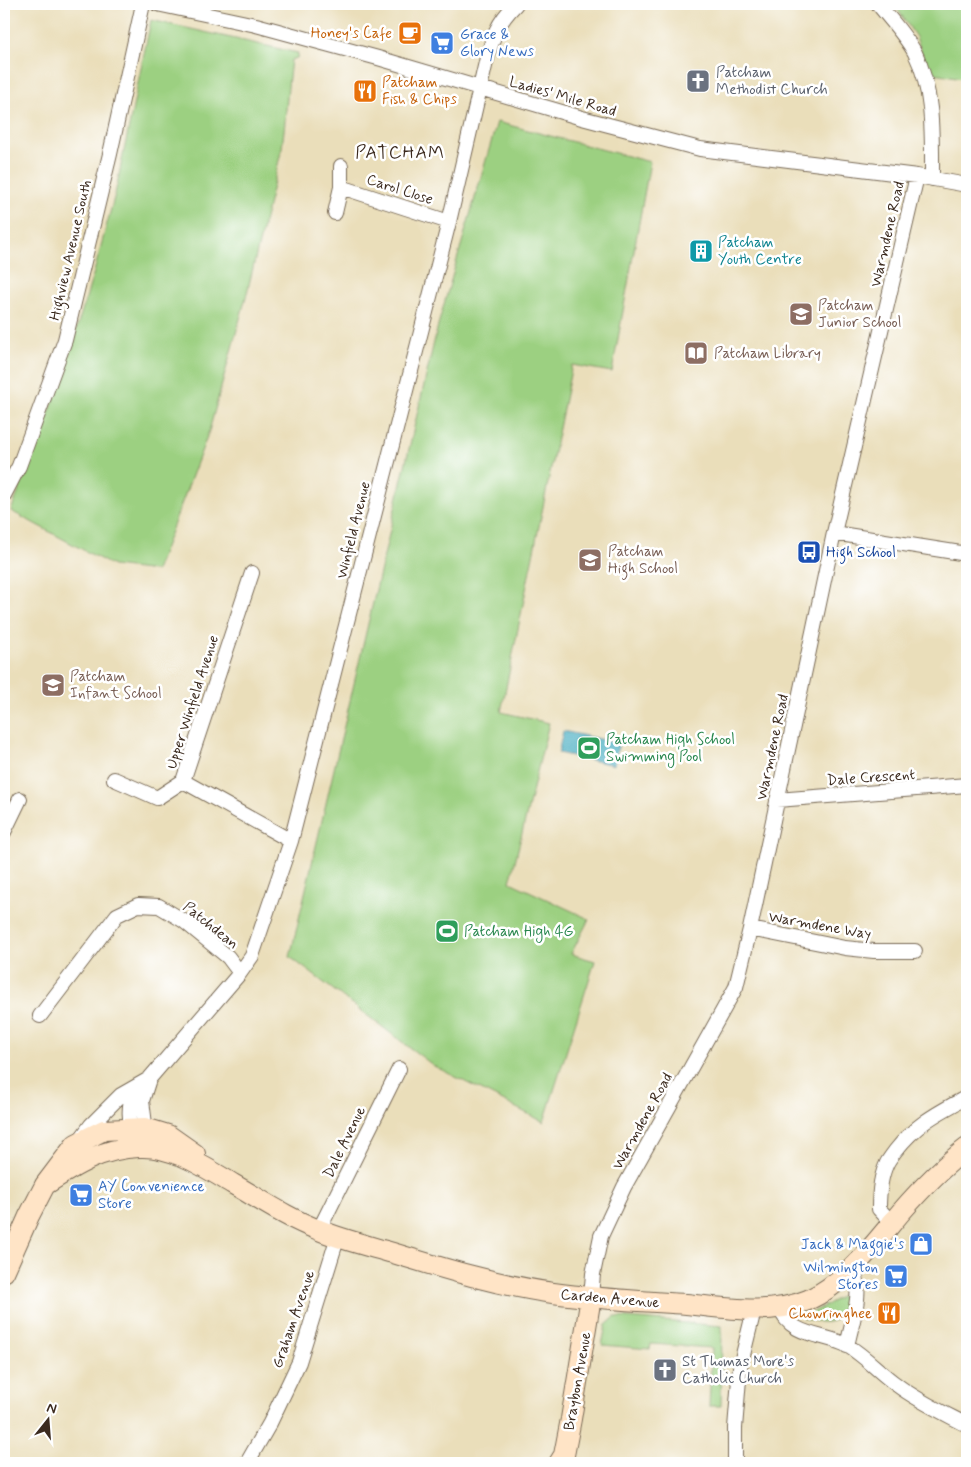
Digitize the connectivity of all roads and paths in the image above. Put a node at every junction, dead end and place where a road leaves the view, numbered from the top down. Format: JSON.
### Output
{"nodes":[{"id":1,"x":143,"y":4,"type":"edge"},
{"id":2,"x":157,"y":4,"type":"edge"},
{"id":3,"x":516,"y":4,"type":"edge"},
{"id":4,"x":878,"y":4,"type":"edge"},
{"id":5,"x":501,"y":10,"type":"edge"},
{"id":6,"x":481,"y":88,"type":"junction"},
{"id":7,"x":341,"y":166,"type":"dead end"},
{"id":8,"x":917,"y":176,"type":"junction"},
{"id":9,"x":932,"y":178,"type":"junction"},
{"id":10,"x":967,"y":185,"type":"edge"},
{"id":11,"x":341,"y":187,"type":"junction"},
{"id":12,"x":335,"y":213,"type":"dead end"},
{"id":13,"x":449,"y":222,"type":"junction"},
{"id":14,"x":4,"y":495,"type":"edge"},
{"id":15,"x":834,"y":533,"type":"junction"},
{"id":16,"x":967,"y":554,"type":"edge"},
{"id":17,"x":252,"y":573,"type":"dead end"},
{"id":18,"x":114,"y":779,"type":"dead end"},
{"id":19,"x":183,"y":781,"type":"junction"},
{"id":20,"x":967,"y":786,"type":"edge"},
{"id":21,"x":20,"y":799,"type":"dead end"},
{"id":22,"x":778,"y":800,"type":"junction"},
{"id":23,"x":4,"y":832,"type":"edge"},
{"id":24,"x":291,"y":841,"type":"junction"},
{"id":25,"x":750,"y":929,"type":"junction"},
{"id":26,"x":915,"y":951,"type":"dead end"},
{"id":27,"x":240,"y":973,"type":"junction"},
{"id":28,"x":40,"y":1016,"type":"dead end"},
{"id":29,"x":399,"y":1069,"type":"dead end"},
{"id":30,"x":149,"y":1079,"type":"junction"},
{"id":31,"x":134,"y":1089,"type":"junction"},
{"id":32,"x":967,"y":1096,"type":"edge"},
{"id":33,"x":138,"y":1134,"type":"junction"},
{"id":34,"x":76,"y":1144,"type":"junction"},
{"id":35,"x":967,"y":1148,"type":"edge"},
{"id":36,"x":45,"y":1185,"type":"junction"},
{"id":37,"x":892,"y":1223,"type":"junction"},
{"id":38,"x":328,"y":1233,"type":"junction"},
{"id":39,"x":853,"y":1268,"type":"junction"},
{"id":40,"x":4,"y":1272,"type":"edge"},
{"id":41,"x":591,"y":1297,"type":"junction"},
{"id":42,"x":780,"y":1308,"type":"junction"},
{"id":43,"x":754,"y":1310,"type":"junction"},
{"id":44,"x":847,"y":1346,"type":"junction"},
{"id":45,"x":967,"y":1425,"type":"edge"},
{"id":46,"x":247,"y":1463,"type":"edge"},
{"id":47,"x":559,"y":1463,"type":"edge"},
{"id":48,"x":735,"y":1463,"type":"edge"}],
"edges":[{"from":1,"to":14,"type":"street","name":"Highview Avenue South"},
{"from":2,"to":6,"type":"street","name":"Ladies' Mile Road"},
{"from":3,"to":5,"type":"street","name":"Winfield Avenue"},
{"from":4,"to":9,"type":"street"},
{"from":5,"to":6,"type":"street","name":"Winfield Avenue"},
{"from":6,"to":8,"type":"street","name":"Ladies' Mile Road"},
{"from":6,"to":13,"type":"street","name":"Winfield Avenue"},
{"from":7,"to":11,"type":"street","name":"Carol Close"},
{"from":8,"to":9,"type":"street","name":"Ladies' Mile Road"},
{"from":8,"to":15,"type":"street","name":"Warmdene Road"},
{"from":9,"to":10,"type":"street","name":"Ladies' Mile Road"},
{"from":11,"to":12,"type":"street","name":"Carol Close"},
{"from":11,"to":13,"type":"street","name":"Carol Close"},
{"from":13,"to":24,"type":"street","name":"Winfield Avenue"},
{"from":15,"to":16,"type":"street"},
{"from":15,"to":22,"type":"street","name":"Warmdene Road"},
{"from":17,"to":19,"type":"street","name":"Upper Winfield Avenue"},
{"from":18,"to":19,"type":"street"},
{"from":19,"to":24,"type":"street","name":"Upper Winfield Avenue"},
{"from":20,"to":22,"type":"street","name":"Dale Crescent"},
{"from":21,"to":23,"type":"street"},
{"from":22,"to":25,"type":"street","name":"Warmdene Road"},
{"from":24,"to":27,"type":"street","name":"Winfield Avenue"},
{"from":25,"to":26,"type":"street","name":"Warmdene Way"},
{"from":25,"to":41,"type":"street","name":"Warmdene Road"},
{"from":27,"to":28,"type":"street","name":"Patchdean"},
{"from":27,"to":30,"type":"street"},
{"from":29,"to":38,"type":"street","name":"Dale Avenue"},
{"from":30,"to":31,"type":"street"},
{"from":30,"to":33,"type":"street"},
{"from":31,"to":33,"type":"street"},
{"from":31,"to":34,"type":"street"},
{"from":32,"to":37,"type":"street"},
{"from":33,"to":34,"type":"street","name":"Carden Avenue"},
{"from":33,"to":36,"type":"street","name":"Carden Avenue"},
{"from":33,"to":38,"type":"street","name":"Carden Avenue"},
{"from":34,"to":36,"type":"street","name":"Carden Avenue"},
{"from":35,"to":37,"type":"street","name":"Carden Avenue"},
{"from":36,"to":40,"type":"street","name":"Carden Avenue"},
{"from":37,"to":39,"type":"street","name":"Carden Avenue"},
{"from":38,"to":41,"type":"street","name":"Carden Avenue"},
{"from":38,"to":46,"type":"street","name":"Graham Avenue"},
{"from":39,"to":42,"type":"street","name":"Carden Avenue"},
{"from":39,"to":44,"type":"street"},
{"from":41,"to":43,"type":"street","name":"Carden Avenue"},
{"from":41,"to":47,"type":"street","name":"Braybon Avenue"},
{"from":42,"to":43,"type":"street","name":"Carden Avenue"},
{"from":42,"to":44,"type":"street"},
{"from":43,"to":48,"type":"street"},
{"from":44,"to":45,"type":"street"}]}
